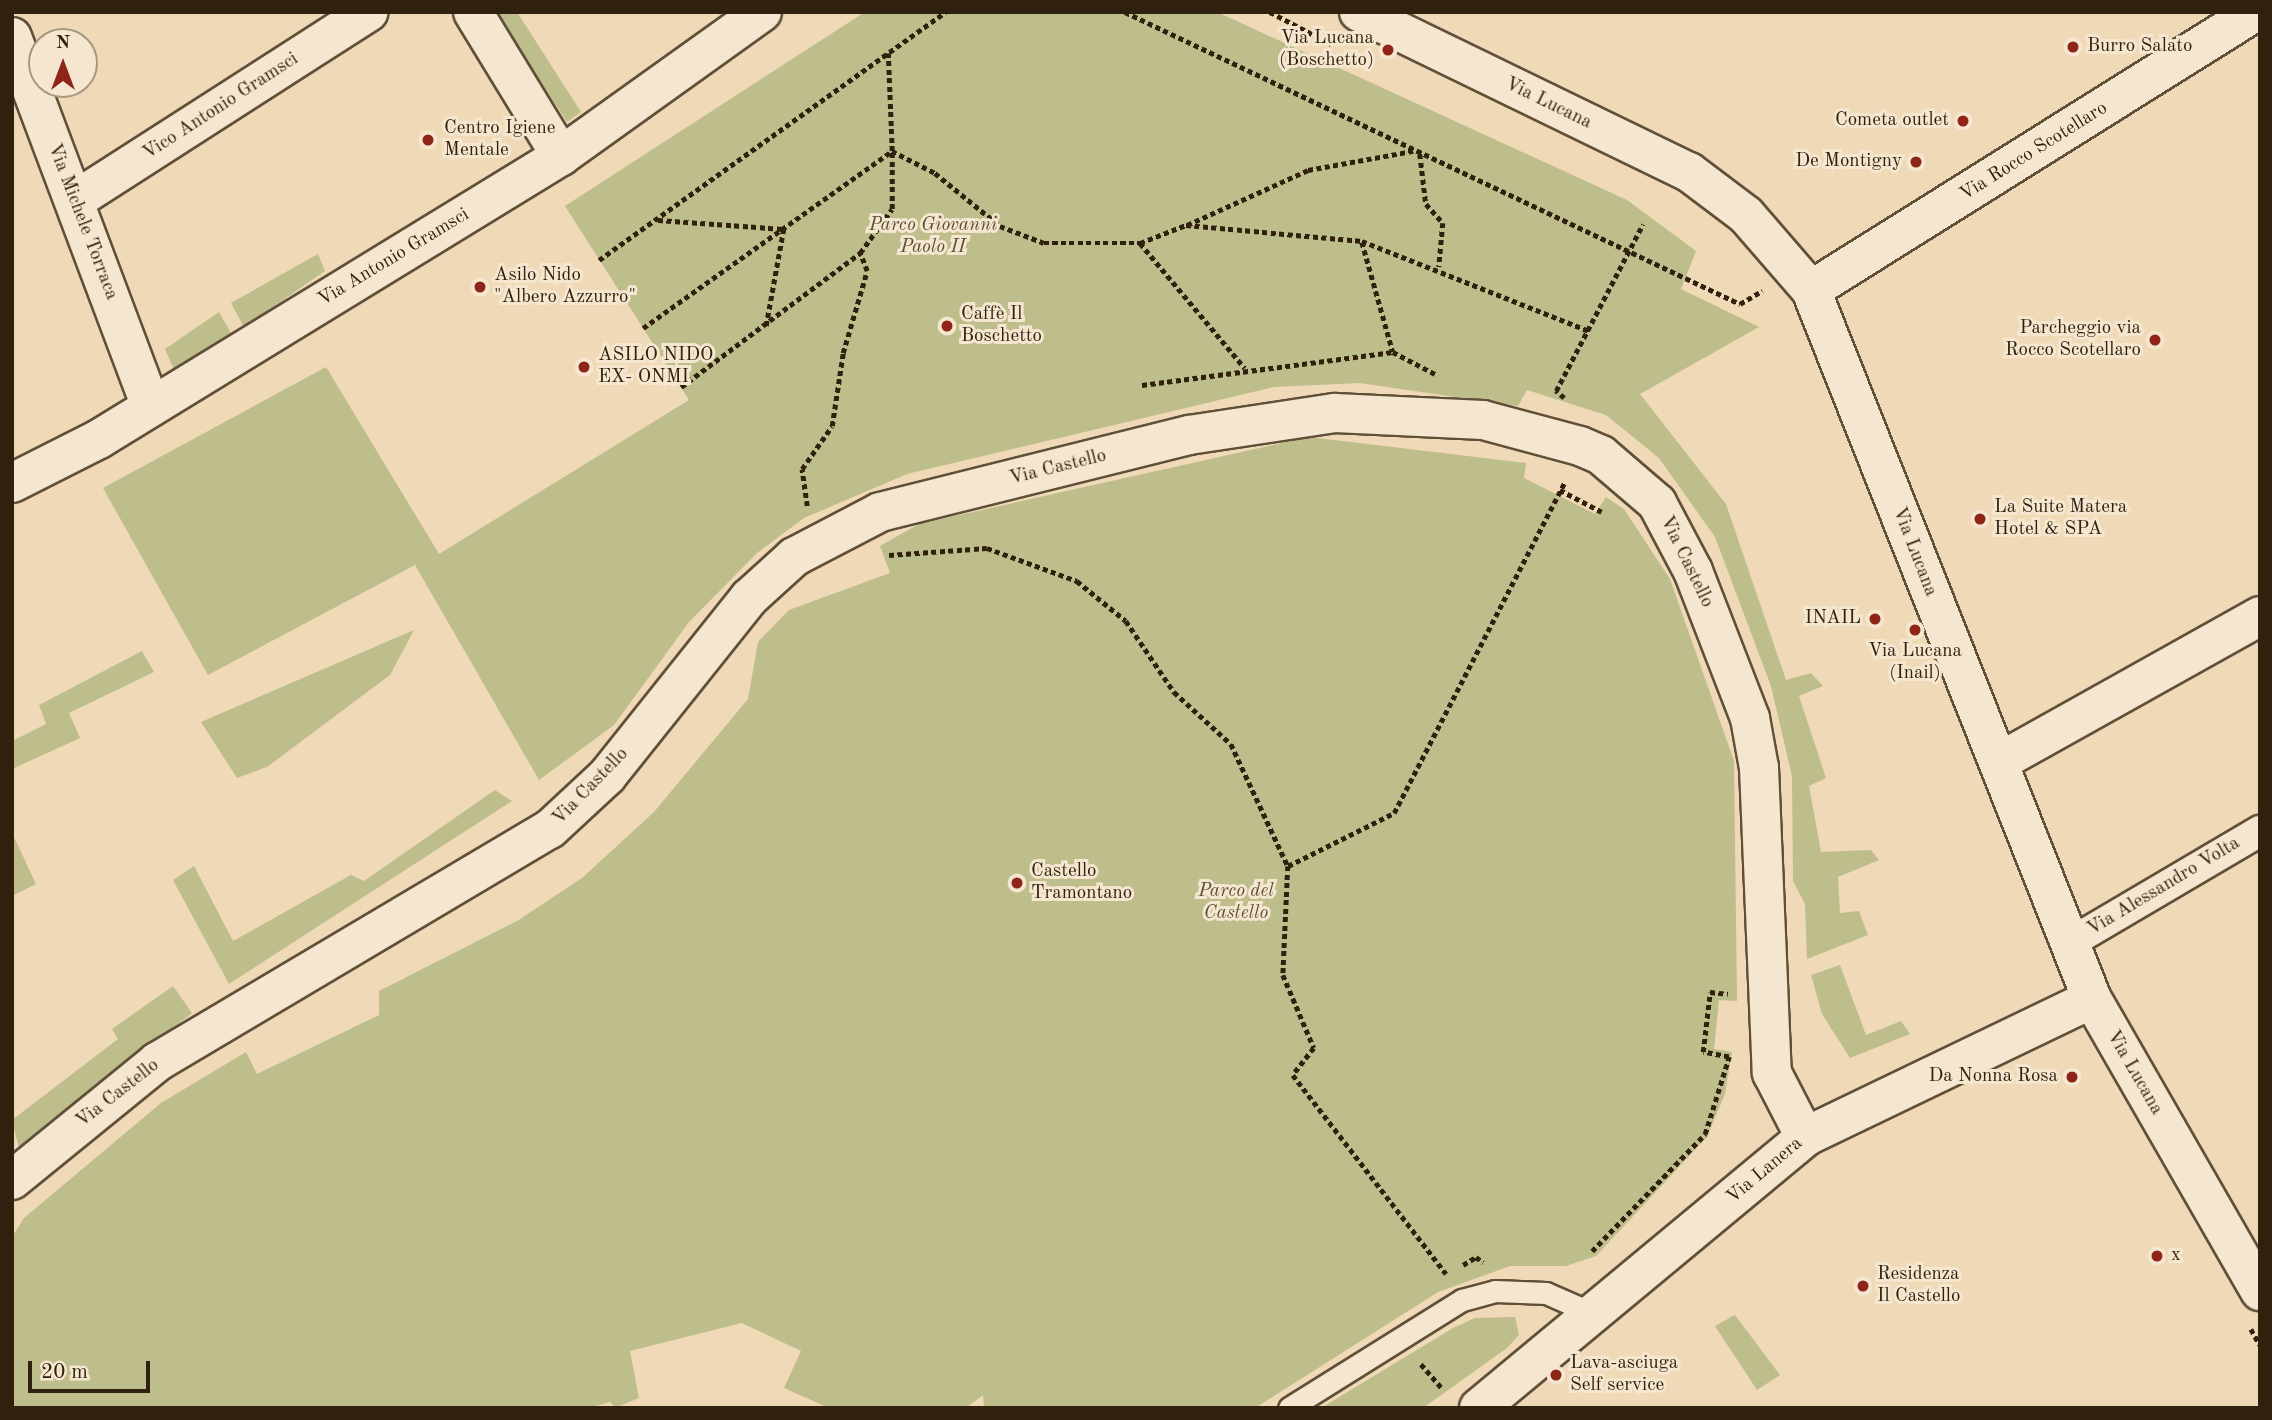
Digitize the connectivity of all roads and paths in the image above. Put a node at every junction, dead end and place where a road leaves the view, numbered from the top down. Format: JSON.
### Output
{"nodes":[{"id":1,"x":368,"y":12,"type":"edge"},
{"id":2,"x":473,"y":12,"type":"edge"},
{"id":3,"x":762,"y":12,"type":"edge"},
{"id":4,"x":944,"y":12,"type":"edge"},
{"id":5,"x":1125,"y":12,"type":"edge"},
{"id":6,"x":1270,"y":12,"type":"edge"},
{"id":7,"x":1359,"y":12,"type":"edge"},
{"id":8,"x":2255,"y":12,"type":"edge"},
{"id":9,"x":12,"y":37,"type":"edge"},
{"id":10,"x":1337,"y":46,"type":"dead end"},
{"id":11,"x":888,"y":52,"type":"junction"},
{"id":12,"x":892,"y":151,"type":"junction"},
{"id":13,"x":1417,"y":152,"type":"junction"},
{"id":14,"x":561,"y":156,"type":"junction"},
{"id":15,"x":74,"y":201,"type":"junction"},
{"id":16,"x":658,"y":220,"type":"junction"},
{"id":17,"x":1643,"y":224,"type":"dead end"},
{"id":18,"x":1186,"y":225,"type":"junction"},
{"id":19,"x":783,"y":229,"type":"junction"},
{"id":20,"x":1362,"y":241,"type":"junction"},
{"id":21,"x":1140,"y":243,"type":"junction"},
{"id":22,"x":1628,"y":252,"type":"junction"},
{"id":23,"x":860,"y":253,"type":"junction"},
{"id":24,"x":599,"y":260,"type":"dead end"},
{"id":25,"x":1439,"y":267,"type":"junction"},
{"id":26,"x":1793,"y":286,"type":"junction"},
{"id":27,"x":643,"y":328,"type":"dead end"},
{"id":28,"x":766,"y":329,"type":"junction"},
{"id":29,"x":1589,"y":331,"type":"junction"},
{"id":30,"x":1393,"y":352,"type":"dead end"},
{"id":31,"x":1245,"y":368,"type":"dead end"},
{"id":32,"x":681,"y":387,"type":"dead end"},
{"id":33,"x":1574,"y":406,"type":"dead end"},
{"id":34,"x":151,"y":407,"type":"junction"},
{"id":35,"x":1571,"y":469,"type":"dead end"},
{"id":36,"x":12,"y":483,"type":"edge"},
{"id":37,"x":1560,"y":490,"type":"junction"},
{"id":38,"x":1608,"y":503,"type":"dead end"},
{"id":39,"x":810,"y":513,"type":"dead end"},
{"id":40,"x":884,"y":556,"type":"dead end"},
{"id":41,"x":2260,"y":589,"type":"edge"},
{"id":42,"x":2260,"y":617,"type":"edge"},
{"id":43,"x":2172,"y":661,"type":"junction"},
{"id":44,"x":1999,"y":762,"type":"junction"},
{"id":45,"x":2260,"y":831,"type":"edge"},
{"id":46,"x":1288,"y":866,"type":"junction"},
{"id":47,"x":2067,"y":944,"type":"junction"},
{"id":48,"x":1732,"y":981,"type":"dead end"},
{"id":49,"x":2092,"y":999,"type":"junction"},
{"id":50,"x":1805,"y":1137,"type":"junction"},
{"id":51,"x":12,"y":1180,"type":"edge"},
{"id":52,"x":1592,"y":1251,"type":"dead end"},
{"id":53,"x":1496,"y":1270,"type":"dead end"},
{"id":54,"x":2260,"y":1291,"type":"edge"},
{"id":55,"x":1594,"y":1314,"type":"junction"},
{"id":56,"x":1411,"y":1353,"type":"dead end"},
{"id":57,"x":1444,"y":1391,"type":"dead end"},
{"id":58,"x":1289,"y":1408,"type":"edge"},
{"id":59,"x":1479,"y":1408,"type":"edge"}],
"edges":[{"from":1,"to":15,"type":"street","name":"Vico Antonio Gramsci"},
{"from":2,"to":14,"type":"street"},
{"from":3,"to":14,"type":"street","name":"Via Antonio Gramsci"},
{"from":4,"to":11,"type":"path"},
{"from":5,"to":13,"type":"path"},
{"from":6,"to":10,"type":"path"},
{"from":7,"to":26,"type":"street","name":"Via Lucana"},
{"from":8,"to":26,"type":"street","name":"Via Rocco Scotellaro"},
{"from":9,"to":15,"type":"street","name":"Via Michele Torraca"},
{"from":11,"to":12,"type":"path"},
{"from":11,"to":16,"type":"path"},
{"from":12,"to":19,"type":"path"},
{"from":12,"to":21,"type":"path"},
{"from":12,"to":23,"type":"path"},
{"from":13,"to":18,"type":"path"},
{"from":13,"to":22,"type":"path"},
{"from":13,"to":25,"type":"path"},
{"from":14,"to":34,"type":"street","name":"Via Antonio Gramsci"},
{"from":15,"to":34,"type":"street","name":"Via Michele Torraca"},
{"from":16,"to":19,"type":"path"},
{"from":16,"to":24,"type":"path"},
{"from":17,"to":22,"type":"path"},
{"from":18,"to":20,"type":"path"},
{"from":18,"to":21,"type":"path"},
{"from":19,"to":27,"type":"path"},
{"from":19,"to":28,"type":"path"},
{"from":20,"to":25,"type":"path"},
{"from":20,"to":30,"type":"path"},
{"from":21,"to":31,"type":"path"},
{"from":22,"to":26,"type":"path"},
{"from":22,"to":29,"type":"path"},
{"from":23,"to":28,"type":"path"},
{"from":23,"to":39,"type":"path"},
{"from":25,"to":29,"type":"path"},
{"from":26,"to":44,"type":"street","name":"Via Lucana"},
{"from":28,"to":32,"type":"path"},
{"from":29,"to":33,"type":"path"},
{"from":34,"to":36,"type":"street","name":"Via Antonio Gramsci"},
{"from":35,"to":37,"type":"path"},
{"from":37,"to":38,"type":"path"},
{"from":37,"to":46,"type":"path"},
{"from":40,"to":46,"type":"path"},
{"from":41,"to":43,"type":"street"},
{"from":42,"to":43,"type":"street"},
{"from":43,"to":44,"type":"street"},
{"from":44,"to":47,"type":"street","name":"Via Lucana"},
{"from":45,"to":47,"type":"street","name":"Via Alessandro Volta"},
{"from":46,"to":53,"type":"path"},
{"from":47,"to":49,"type":"street","name":"Via Lucana"},
{"from":48,"to":52,"type":"path"},
{"from":49,"to":50,"type":"street","name":"Via Lanera"},
{"from":49,"to":54,"type":"street","name":"Via Lucana"},
{"from":50,"to":51,"type":"street","name":"Via Castello"},
{"from":50,"to":55,"type":"street","name":"Via Lanera"},
{"from":55,"to":58,"type":"lane"},
{"from":55,"to":59,"type":"street","name":"Via Lanera"},
{"from":56,"to":57,"type":"path"}]}
